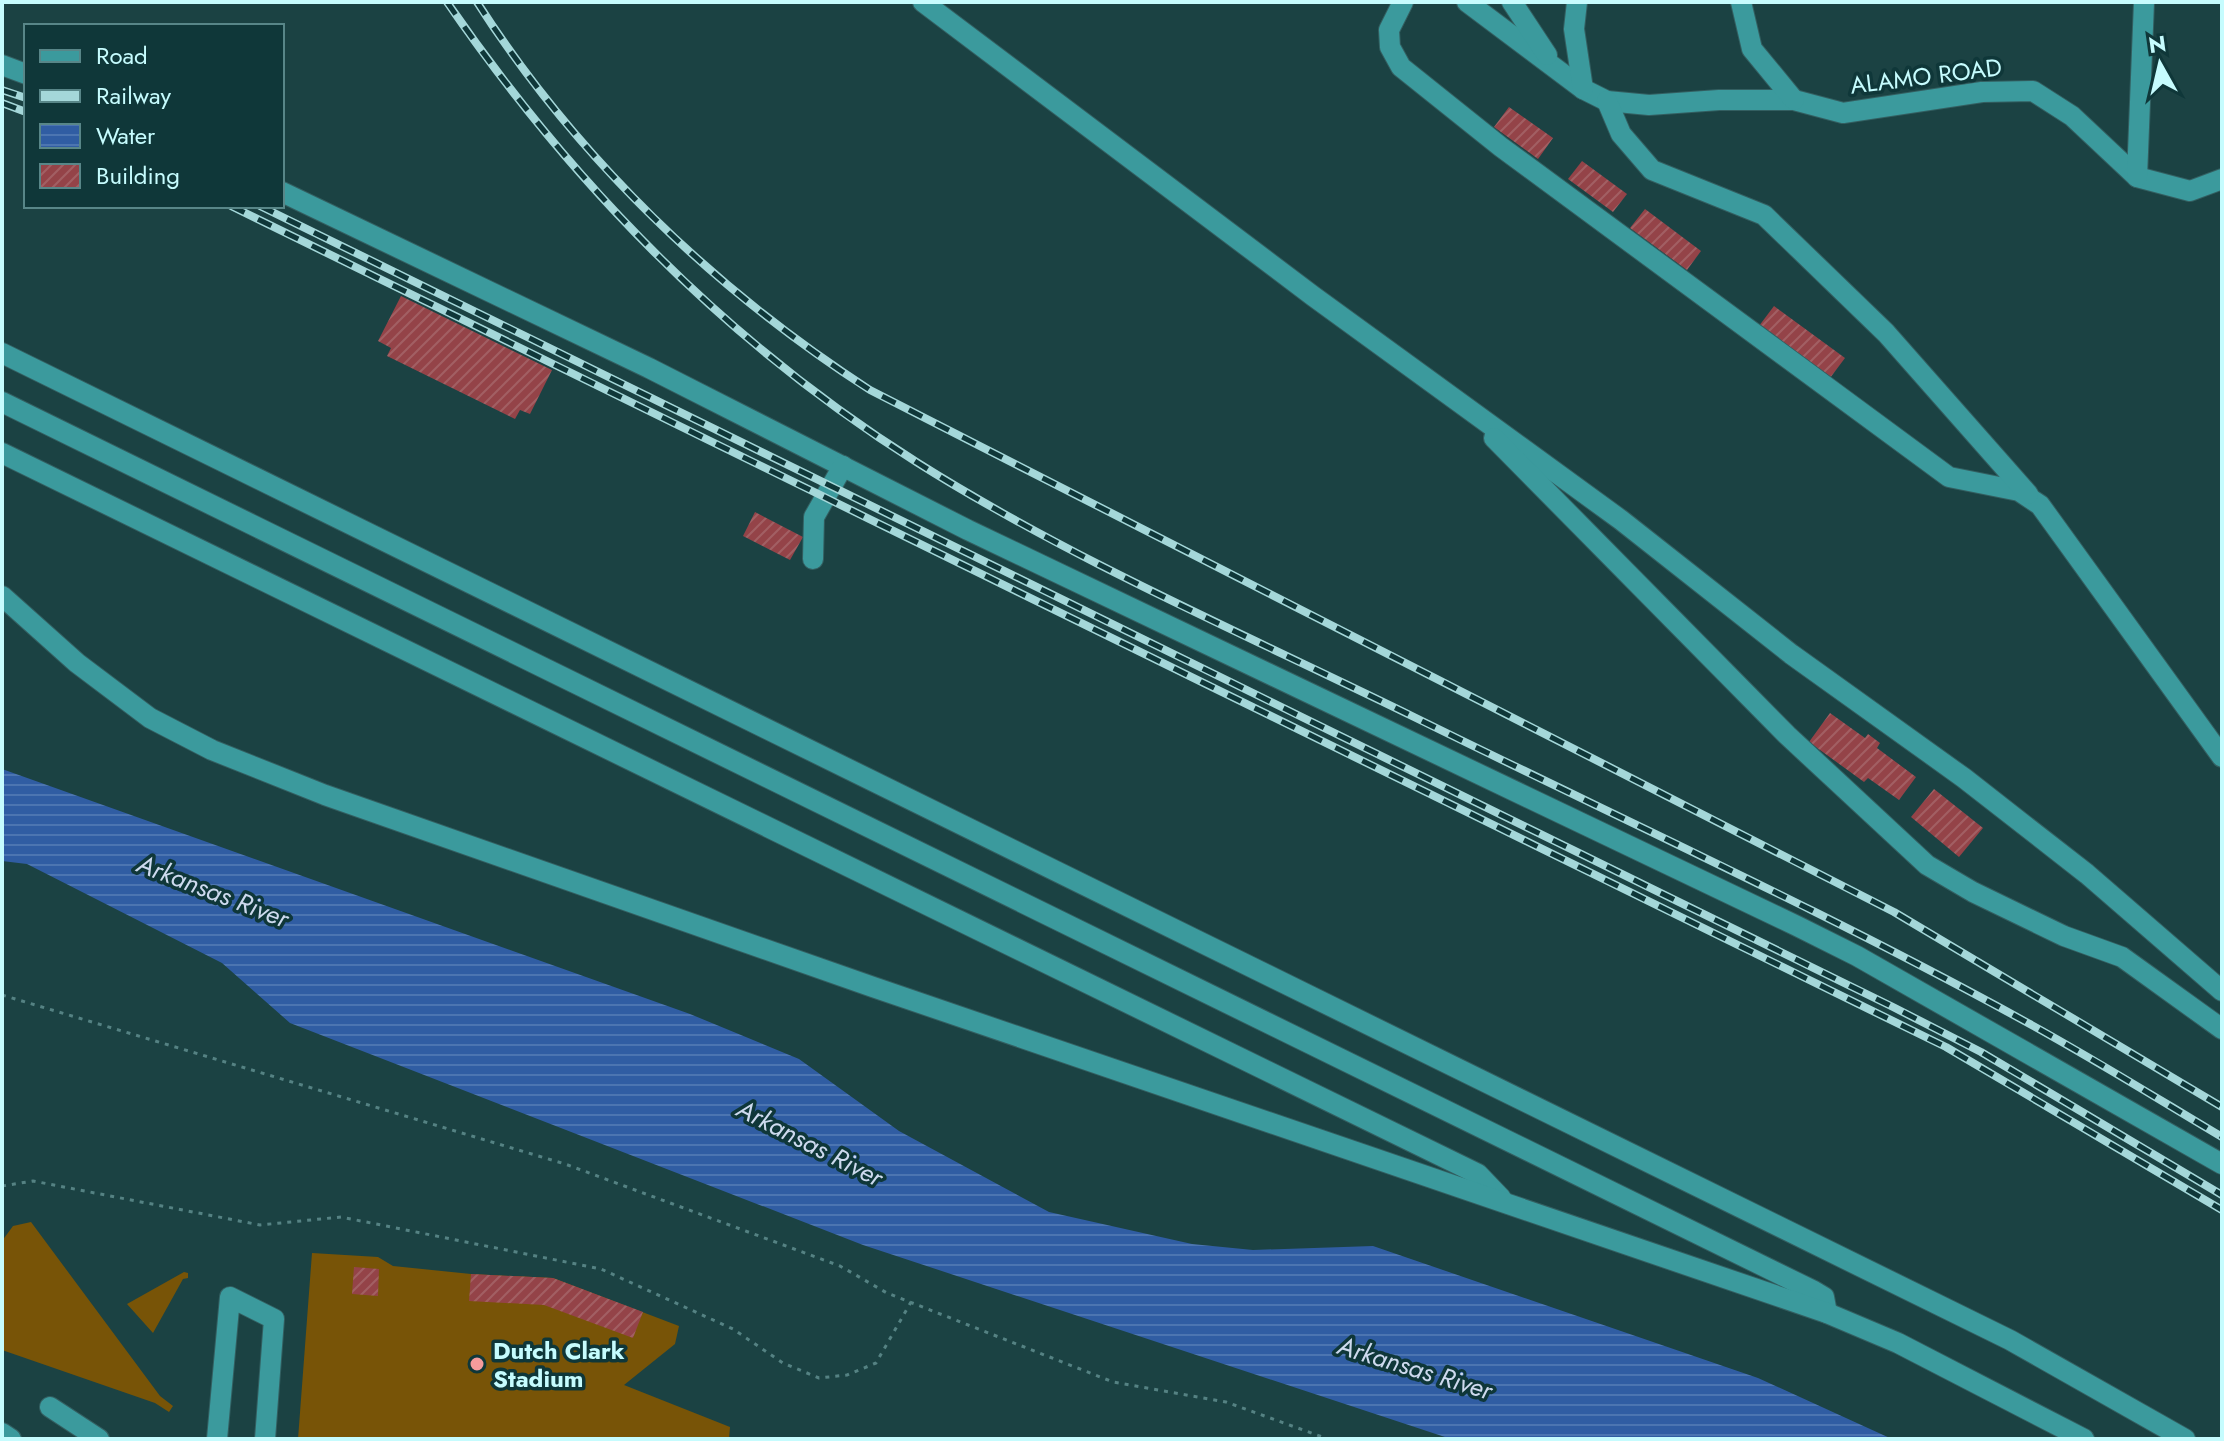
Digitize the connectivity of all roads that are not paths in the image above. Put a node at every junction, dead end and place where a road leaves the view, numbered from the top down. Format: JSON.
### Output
{"nodes":[{"id":1,"x":923,"y":2,"type":"edge"},
{"id":2,"x":1403,"y":2,"type":"edge"},
{"id":3,"x":1467,"y":2,"type":"edge"},
{"id":4,"x":1512,"y":2,"type":"edge"},
{"id":5,"x":1577,"y":2,"type":"edge"},
{"id":6,"x":1741,"y":2,"type":"edge"},
{"id":7,"x":2144,"y":2,"type":"edge"},
{"id":8,"x":2,"y":65,"type":"edge"},
{"id":9,"x":1555,"y":68,"type":"junction"},
{"id":10,"x":24,"y":73,"type":"edge"},
{"id":11,"x":1583,"y":89,"type":"junction"},
{"id":12,"x":1794,"y":100,"type":"junction"},
{"id":13,"x":1607,"y":101,"type":"junction"},
{"id":14,"x":2137,"y":177,"type":"junction"},
{"id":15,"x":2222,"y":179,"type":"edge"},
{"id":16,"x":284,"y":193,"type":"edge"},
{"id":17,"x":2,"y":353,"type":"edge"},
{"id":18,"x":1456,"y":398,"type":"junction"},
{"id":19,"x":2,"y":402,"type":"edge"},
{"id":20,"x":2,"y":453,"type":"edge"},
{"id":21,"x":843,"y":466,"type":"junction"},
{"id":22,"x":2028,"y":494,"type":"junction"},
{"id":23,"x":813,"y":559,"type":"dead end"},
{"id":24,"x":2,"y":596,"type":"edge"},
{"id":25,"x":2222,"y":757,"type":"edge"},
{"id":26,"x":2222,"y":991,"type":"edge"},
{"id":27,"x":2222,"y":1029,"type":"edge"},
{"id":28,"x":2222,"y":1164,"type":"edge"},
{"id":29,"x":1503,"y":1200,"type":"junction"},
{"id":30,"x":1827,"y":1313,"type":"junction"},
{"id":31,"x":50,"y":1407,"type":"dead end"},
{"id":32,"x":2,"y":1433,"type":"edge"},
{"id":33,"x":11,"y":1439,"type":"edge"},
{"id":34,"x":99,"y":1439,"type":"edge"},
{"id":35,"x":217,"y":1439,"type":"edge"},
{"id":36,"x":265,"y":1439,"type":"edge"},
{"id":37,"x":2084,"y":1439,"type":"edge"},
{"id":38,"x":2185,"y":1439,"type":"edge"}],
"edges":[{"from":1,"to":18,"type":"street"},
{"from":2,"to":22,"type":"street"},
{"from":3,"to":9,"type":"street"},
{"from":4,"to":9,"type":"street"},
{"from":5,"to":11,"type":"street"},
{"from":6,"to":12,"type":"street"},
{"from":7,"to":14,"type":"street"},
{"from":8,"to":10,"type":"street"},
{"from":9,"to":11,"type":"street"},
{"from":11,"to":13,"type":"street"},
{"from":12,"to":13,"type":"street","name":"ALAMO ROAD"},
{"from":12,"to":14,"type":"street","name":"ALAMO ROAD"},
{"from":13,"to":22,"type":"street"},
{"from":14,"to":15,"type":"street","name":"ALAMO ROAD"},
{"from":16,"to":21,"type":"street"},
{"from":17,"to":38,"type":"street"},
{"from":18,"to":26,"type":"street"},
{"from":18,"to":27,"type":"street"},
{"from":19,"to":30,"type":"street"},
{"from":20,"to":29,"type":"street"},
{"from":21,"to":23,"type":"street"},
{"from":21,"to":28,"type":"street"},
{"from":22,"to":25,"type":"street"},
{"from":24,"to":29,"type":"street"},
{"from":29,"to":30,"type":"street"},
{"from":30,"to":37,"type":"street"},
{"from":31,"to":34,"type":"street"},
{"from":32,"to":33,"type":"street"},
{"from":35,"to":36,"type":"street"}]}
